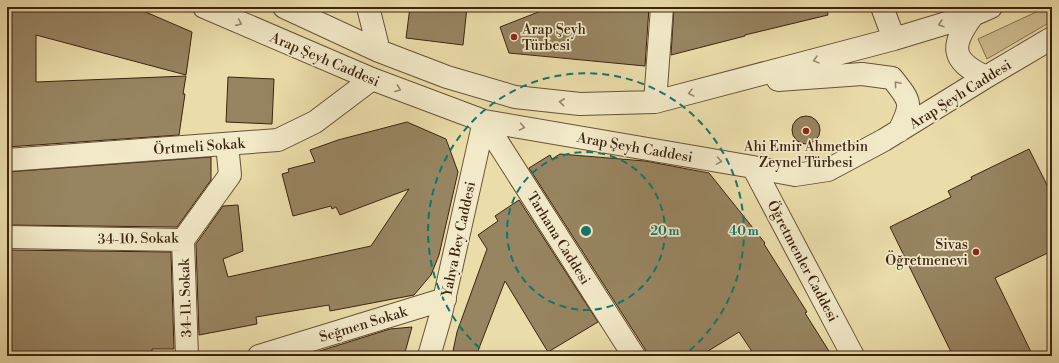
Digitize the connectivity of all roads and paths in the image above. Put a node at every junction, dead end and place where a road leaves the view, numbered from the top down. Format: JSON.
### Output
{"nodes":[{"id":1,"x":204,"y":7,"type":"edge"},
{"id":2,"x":284,"y":7,"type":"edge"},
{"id":3,"x":368,"y":7,"type":"edge"},
{"id":4,"x":662,"y":7,"type":"edge"},
{"id":5,"x":882,"y":7,"type":"edge"},
{"id":6,"x":982,"y":11,"type":"edge"},
{"id":7,"x":1052,"y":38,"type":"edge"},
{"id":8,"x":894,"y":39,"type":"junction"},
{"id":9,"x":379,"y":52,"type":"junction"},
{"id":10,"x":986,"y":77,"type":"junction"},
{"id":11,"x":372,"y":79,"type":"junction"},
{"id":12,"x":725,"y":84,"type":"junction"},
{"id":13,"x":655,"y":102,"type":"junction"},
{"id":14,"x":484,"y":121,"type":"junction"},
{"id":15,"x":899,"y":131,"type":"junction"},
{"id":16,"x":226,"y":144,"type":"junction"},
{"id":17,"x":7,"y":160,"type":"edge"},
{"id":18,"x":753,"y":167,"type":"junction"},
{"id":19,"x":7,"y":237,"type":"edge"},
{"id":20,"x":183,"y":240,"type":"junction"},
{"id":21,"x":445,"y":299,"type":"junction"},
{"id":22,"x":187,"y":356,"type":"edge"},
{"id":23,"x":259,"y":356,"type":"edge"},
{"id":24,"x":429,"y":356,"type":"edge"},
{"id":25,"x":634,"y":356,"type":"edge"},
{"id":26,"x":853,"y":356,"type":"edge"}],
"edges":[{"from":1,"to":11,"type":"street","name":"Arap Şeyh Caddesi","one_way":true},
{"from":2,"to":9,"type":"street","name":"Arap Şeyh Caddesi"},
{"from":3,"to":9,"type":"street"},
{"from":4,"to":13,"type":"street"},
{"from":5,"to":8,"type":"street"},
{"from":6,"to":8,"type":"street","name":"Arap Şeyh Caddesi","one_way":true},
{"from":6,"to":10,"type":"street"},
{"from":7,"to":10,"type":"street","name":"Arap Şeyh Caddesi"},
{"from":8,"to":12,"type":"street","name":"Arap Şeyh Caddesi","one_way":true},
{"from":13,"to":9,"type":"street","name":"Arap Şeyh Caddesi","one_way":true},
{"from":10,"to":15,"type":"street","name":"Arap Şeyh Caddesi"},
{"from":11,"to":14,"type":"street","name":"Arap Şeyh Caddesi","one_way":true},
{"from":11,"to":16,"type":"street","name":"Örtmeli Sokak"},
{"from":12,"to":13,"type":"street","name":"Arap Şeyh Caddesi","one_way":true},
{"from":15,"to":12,"type":"street","one_way":true},
{"from":14,"to":18,"type":"street","name":"Arap Şeyh Caddesi","one_way":true},
{"from":14,"to":21,"type":"street","name":"Yahya Bey Caddesi"},
{"from":14,"to":25,"type":"street","name":"Tarhana Caddesi"},
{"from":15,"to":18,"type":"street","name":"Arap Şeyh Caddesi"},
{"from":16,"to":17,"type":"street","name":"Örtmeli Sokak"},
{"from":16,"to":20,"type":"street","name":"34-10. Sokak"},
{"from":18,"to":26,"type":"street","name":"Öğretmenler Caddesi"},
{"from":19,"to":20,"type":"street","name":"34-10. Sokak"},
{"from":20,"to":22,"type":"street","name":"34-11. Sokak"},
{"from":21,"to":23,"type":"street","name":"Seğmen Sokak"},
{"from":21,"to":24,"type":"street","name":"Yahya Bey Caddesi"}]}
